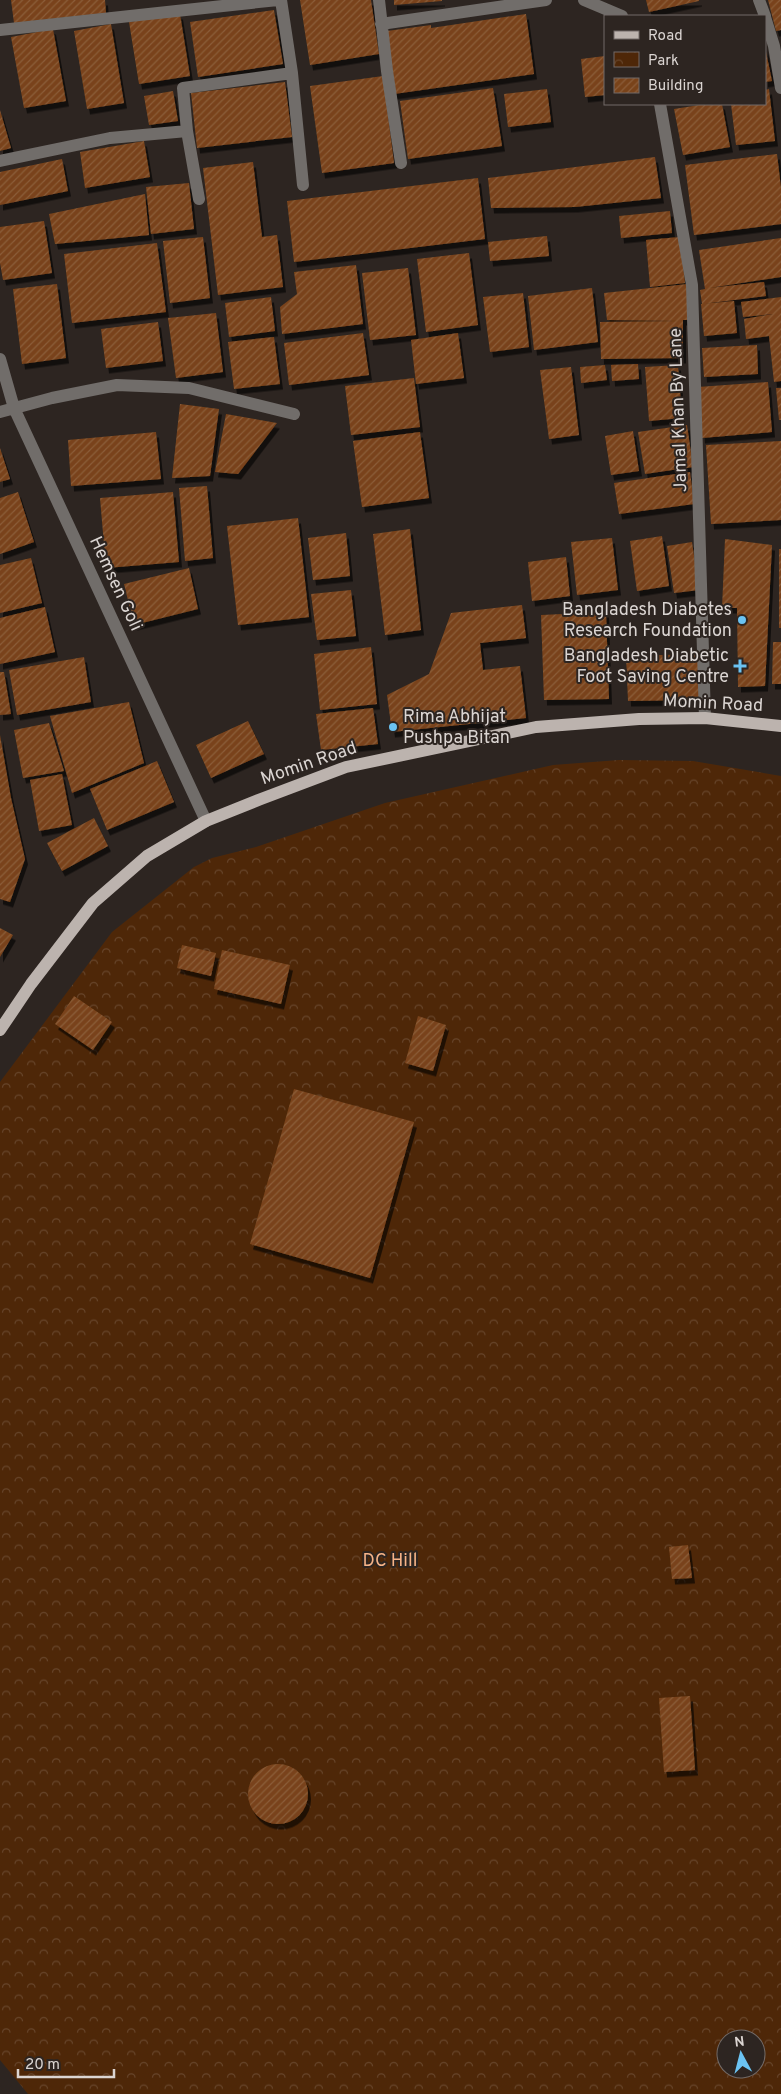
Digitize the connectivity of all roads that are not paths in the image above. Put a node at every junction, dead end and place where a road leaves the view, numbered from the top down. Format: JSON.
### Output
{"nodes":[{"id":1,"x":280,"y":0,"type":"edge"},
{"id":2,"x":379,"y":0,"type":"edge"},
{"id":3,"x":546,"y":0,"type":"edge"},
{"id":4,"x":584,"y":0,"type":"edge"},
{"id":5,"x":760,"y":0,"type":"edge"},
{"id":6,"x":620,"y":15,"type":"edge"},
{"id":7,"x":764,"y":15,"type":"edge"},
{"id":8,"x":766,"y":20,"type":"edge"},
{"id":9,"x":381,"y":24,"type":"junction"},
{"id":10,"x":0,"y":30,"type":"edge"},
{"id":11,"x":292,"y":73,"type":"junction"},
{"id":12,"x":781,"y":88,"type":"edge"},
{"id":13,"x":660,"y":105,"type":"edge"},
{"id":14,"x":187,"y":131,"type":"junction"},
{"id":15,"x":0,"y":161,"type":"edge"},
{"id":16,"x":401,"y":163,"type":"dead end"},
{"id":17,"x":304,"y":185,"type":"dead end"},
{"id":18,"x":199,"y":200,"type":"dead end"},
{"id":19,"x":0,"y":359,"type":"edge"},
{"id":20,"x":14,"y":408,"type":"junction"},
{"id":21,"x":0,"y":412,"type":"edge"},
{"id":22,"x":294,"y":414,"type":"dead end"},
{"id":23,"x":705,"y":718,"type":"junction"},
{"id":24,"x":781,"y":726,"type":"edge"},
{"id":25,"x":206,"y":821,"type":"junction"},
{"id":26,"x":0,"y":1030,"type":"edge"}],
"edges":[{"from":1,"to":10,"type":"street"},
{"from":1,"to":11,"type":"street"},
{"from":2,"to":9,"type":"street"},
{"from":3,"to":9,"type":"street"},
{"from":4,"to":6,"type":"street"},
{"from":5,"to":7,"type":"street"},
{"from":8,"to":12,"type":"street"},
{"from":9,"to":16,"type":"street"},
{"from":11,"to":14,"type":"street"},
{"from":11,"to":17,"type":"street"},
{"from":13,"to":23,"type":"street","name":"Jamal Khan By Lane"},
{"from":14,"to":15,"type":"street"},
{"from":14,"to":18,"type":"street"},
{"from":19,"to":20,"type":"street","name":"Hemsen Goli"},
{"from":20,"to":21,"type":"street"},
{"from":20,"to":22,"type":"street"},
{"from":20,"to":25,"type":"street","name":"Hemsen Goli"},
{"from":23,"to":24,"type":"main road","name":"Momin Road"},
{"from":23,"to":25,"type":"main road","name":"Momin Road"},
{"from":25,"to":26,"type":"main road","name":"Momin Road"}]}
